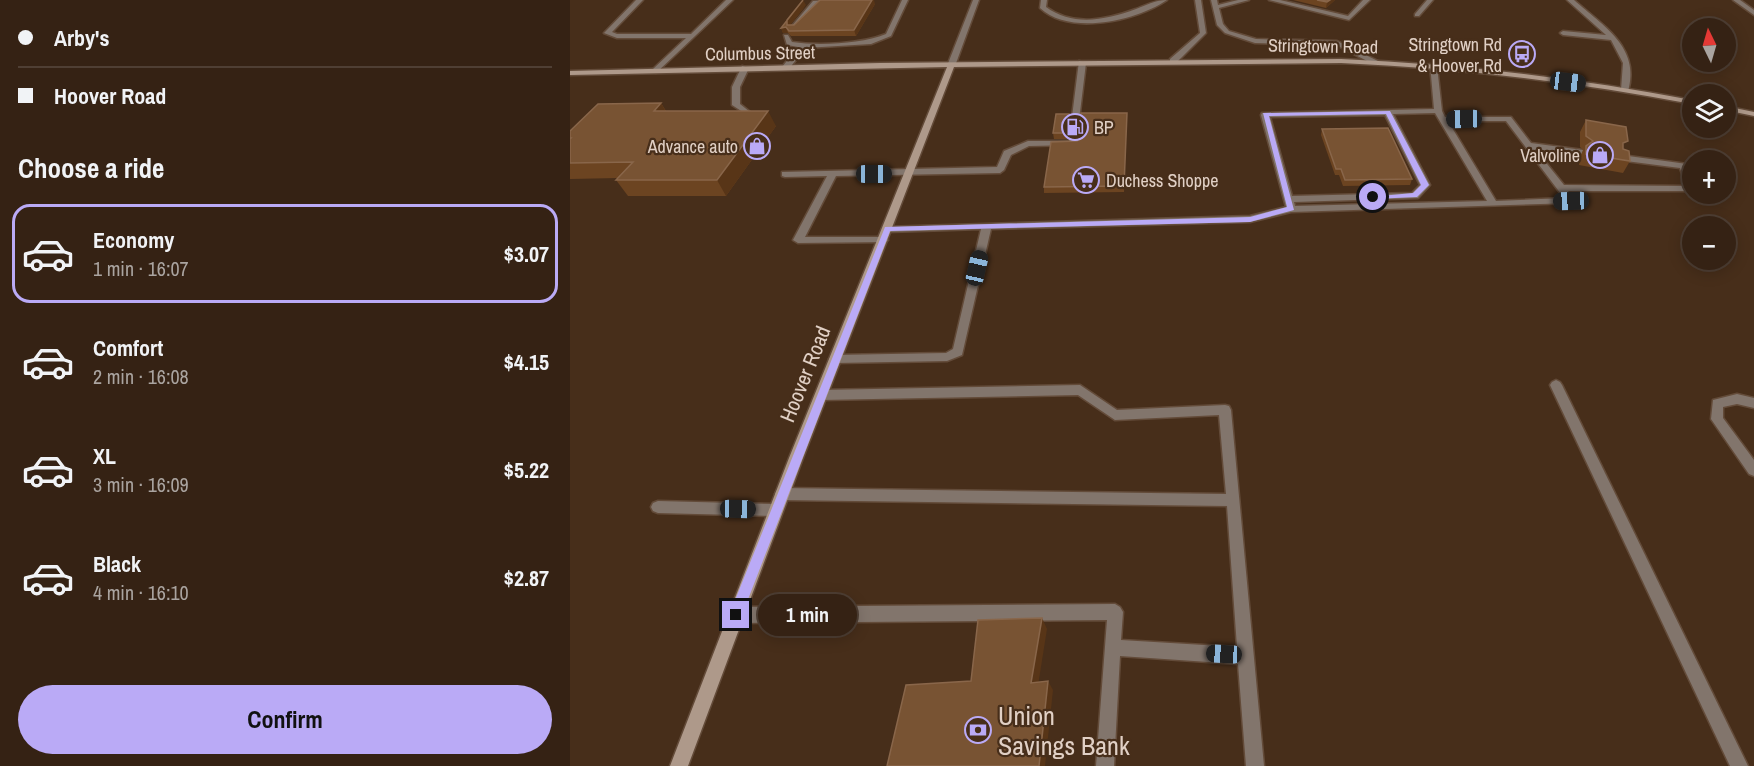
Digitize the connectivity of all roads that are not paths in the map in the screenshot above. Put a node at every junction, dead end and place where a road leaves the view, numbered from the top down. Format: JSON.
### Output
{"nodes":[{"id":1,"x":640,"y":0,"type":"edge"},
{"id":2,"x":730,"y":0,"type":"edge"},
{"id":3,"x":826,"y":0,"type":"edge"},
{"id":4,"x":905,"y":0,"type":"edge"},
{"id":5,"x":976,"y":0,"type":"edge"},
{"id":6,"x":1044,"y":0,"type":"edge"},
{"id":7,"x":1164,"y":0,"type":"edge"},
{"id":8,"x":1198,"y":0,"type":"edge"},
{"id":9,"x":1246,"y":0,"type":"edge"},
{"id":10,"x":1272,"y":0,"type":"edge"},
{"id":11,"x":1367,"y":0,"type":"edge"},
{"id":12,"x":1430,"y":0,"type":"edge"},
{"id":13,"x":1570,"y":0,"type":"edge"},
{"id":14,"x":1736,"y":0,"type":"edge"},
{"id":15,"x":1215,"y":4,"type":"edge"},
{"id":16,"x":1754,"y":12,"type":"edge"},
{"id":17,"x":1417,"y":15,"type":"dead end"},
{"id":18,"x":793,"y":28,"type":"edge"},
{"id":19,"x":1563,"y":33,"type":"dead end"},
{"id":20,"x":691,"y":36,"type":"junction"},
{"id":21,"x":786,"y":36,"type":"edge"},
{"id":22,"x":1613,"y":38,"type":"junction"},
{"id":23,"x":803,"y":46,"type":"junction"},
{"id":24,"x":1173,"y":61,"type":"junction"},
{"id":25,"x":1376,"y":62,"type":"junction"},
{"id":26,"x":1082,"y":63,"type":"junction"},
{"id":27,"x":951,"y":66,"type":"junction"},
{"id":28,"x":1433,"y":66,"type":"junction"},
{"id":29,"x":786,"y":67,"type":"junction"},
{"id":30,"x":745,"y":68,"type":"junction"},
{"id":31,"x":656,"y":71,"type":"junction"},
{"id":32,"x":570,"y":73,"type":"edge"},
{"id":33,"x":1625,"y":90,"type":"junction"},
{"id":34,"x":1682,"y":100,"type":"edge"},
{"id":35,"x":1736,"y":110,"type":"edge"},
{"id":36,"x":746,"y":112,"type":"edge"},
{"id":37,"x":1388,"y":112,"type":"junction"},
{"id":38,"x":1754,"y":114,"type":"edge"},
{"id":39,"x":1440,"y":115,"type":"junction"},
{"id":40,"x":1527,"y":145,"type":"junction"},
{"id":41,"x":1580,"y":152,"type":"dead end"},
{"id":42,"x":1621,"y":158,"type":"edge"},
{"id":43,"x":909,"y":173,"type":"junction"},
{"id":44,"x":785,"y":174,"type":"dead end"},
{"id":45,"x":832,"y":174,"type":"junction"},
{"id":46,"x":1561,"y":188,"type":"junction"},
{"id":47,"x":1290,"y":204,"type":"junction"},
{"id":48,"x":1493,"y":204,"type":"junction"},
{"id":49,"x":987,"y":226,"type":"junction"},
{"id":50,"x":885,"y":235,"type":"junction"},
{"id":51,"x":835,"y":359,"type":"junction"},
{"id":52,"x":1556,"y":385,"type":"dead end"},
{"id":53,"x":821,"y":395,"type":"junction"},
{"id":54,"x":1754,"y":403,"type":"edge"},
{"id":55,"x":1754,"y":470,"type":"edge"},
{"id":56,"x":782,"y":494,"type":"junction"},
{"id":57,"x":1233,"y":500,"type":"junction"},
{"id":58,"x":658,"y":507,"type":"dead end"},
{"id":59,"x":776,"y":510,"type":"junction"},
{"id":60,"x":736,"y":615,"type":"junction"},
{"id":61,"x":1113,"y":648,"type":"junction"},
{"id":62,"x":1246,"y":656,"type":"junction"},
{"id":63,"x":678,"y":766,"type":"edge"},
{"id":64,"x":1105,"y":766,"type":"edge"},
{"id":65,"x":1255,"y":766,"type":"edge"},
{"id":66,"x":1739,"y":766,"type":"edge"}],
"edges":[{"from":1,"to":20,"type":"street"},
{"from":2,"to":20,"type":"street"},
{"from":3,"to":18,"type":"street"},
{"from":4,"to":23,"type":"street"},
{"from":5,"to":27,"type":"street","name":"Hoover Road"},
{"from":6,"to":7,"type":"street"},
{"from":8,"to":24,"type":"street"},
{"from":9,"to":15,"type":"street"},
{"from":10,"to":11,"type":"street"},
{"from":12,"to":17,"type":"street"},
{"from":13,"to":22,"type":"street"},
{"from":14,"to":16,"type":"street"},
{"from":15,"to":25,"type":"street"},
{"from":19,"to":22,"type":"street"},
{"from":20,"to":31,"type":"street"},
{"from":21,"to":23,"type":"street"},
{"from":22,"to":33,"type":"street"},
{"from":23,"to":29,"type":"street"},
{"from":24,"to":25,"type":"main road","name":"Stringtown Road"},
{"from":24,"to":26,"type":"main road","name":"Stringtown Road"},
{"from":25,"to":28,"type":"main road","name":"Stringtown Road"},
{"from":26,"to":27,"type":"main road","name":"Stringtown Road"},
{"from":26,"to":43,"type":"street"},
{"from":27,"to":29,"type":"main road","name":"Columbus Street"},
{"from":27,"to":43,"type":"main road","name":"Hoover Road"},
{"from":28,"to":33,"type":"main road","name":"Stringtown Road"},
{"from":28,"to":39,"type":"street"},
{"from":29,"to":30,"type":"main road","name":"Columbus Street"},
{"from":30,"to":31,"type":"main road","name":"Columbus Street"},
{"from":30,"to":36,"type":"street"},
{"from":31,"to":32,"type":"main road","name":"Columbus Street"},
{"from":33,"to":34,"type":"main road","name":"Stringtown Road"},
{"from":35,"to":38,"type":"main road"},
{"from":37,"to":39,"type":"street"},
{"from":37,"to":47,"type":"street"},
{"from":37,"to":47,"type":"street"},
{"from":39,"to":40,"type":"street"},
{"from":39,"to":48,"type":"street"},
{"from":40,"to":41,"type":"street"},
{"from":40,"to":46,"type":"street"},
{"from":42,"to":46,"type":"street"},
{"from":43,"to":45,"type":"street"},
{"from":43,"to":50,"type":"main road","name":"Hoover Road"},
{"from":44,"to":45,"type":"street"},
{"from":45,"to":50,"type":"street"},
{"from":46,"to":48,"type":"street"},
{"from":47,"to":48,"type":"street"},
{"from":47,"to":49,"type":"street"},
{"from":49,"to":50,"type":"street"},
{"from":49,"to":51,"type":"street"},
{"from":50,"to":51,"type":"main road","name":"Hoover Road"},
{"from":51,"to":53,"type":"main road","name":"Hoover Road"},
{"from":52,"to":66,"type":"street"},
{"from":53,"to":56,"type":"main road","name":"Hoover Road"},
{"from":53,"to":57,"type":"street"},
{"from":54,"to":55,"type":"street"},
{"from":56,"to":57,"type":"street"},
{"from":56,"to":59,"type":"main road","name":"Hoover Road"},
{"from":57,"to":62,"type":"street"},
{"from":58,"to":59,"type":"street"},
{"from":59,"to":60,"type":"main road","name":"Hoover Road"},
{"from":60,"to":61,"type":"street"},
{"from":60,"to":63,"type":"main road","name":"Hoover Road"},
{"from":61,"to":62,"type":"street"},
{"from":61,"to":64,"type":"street"},
{"from":62,"to":65,"type":"street"}]}
